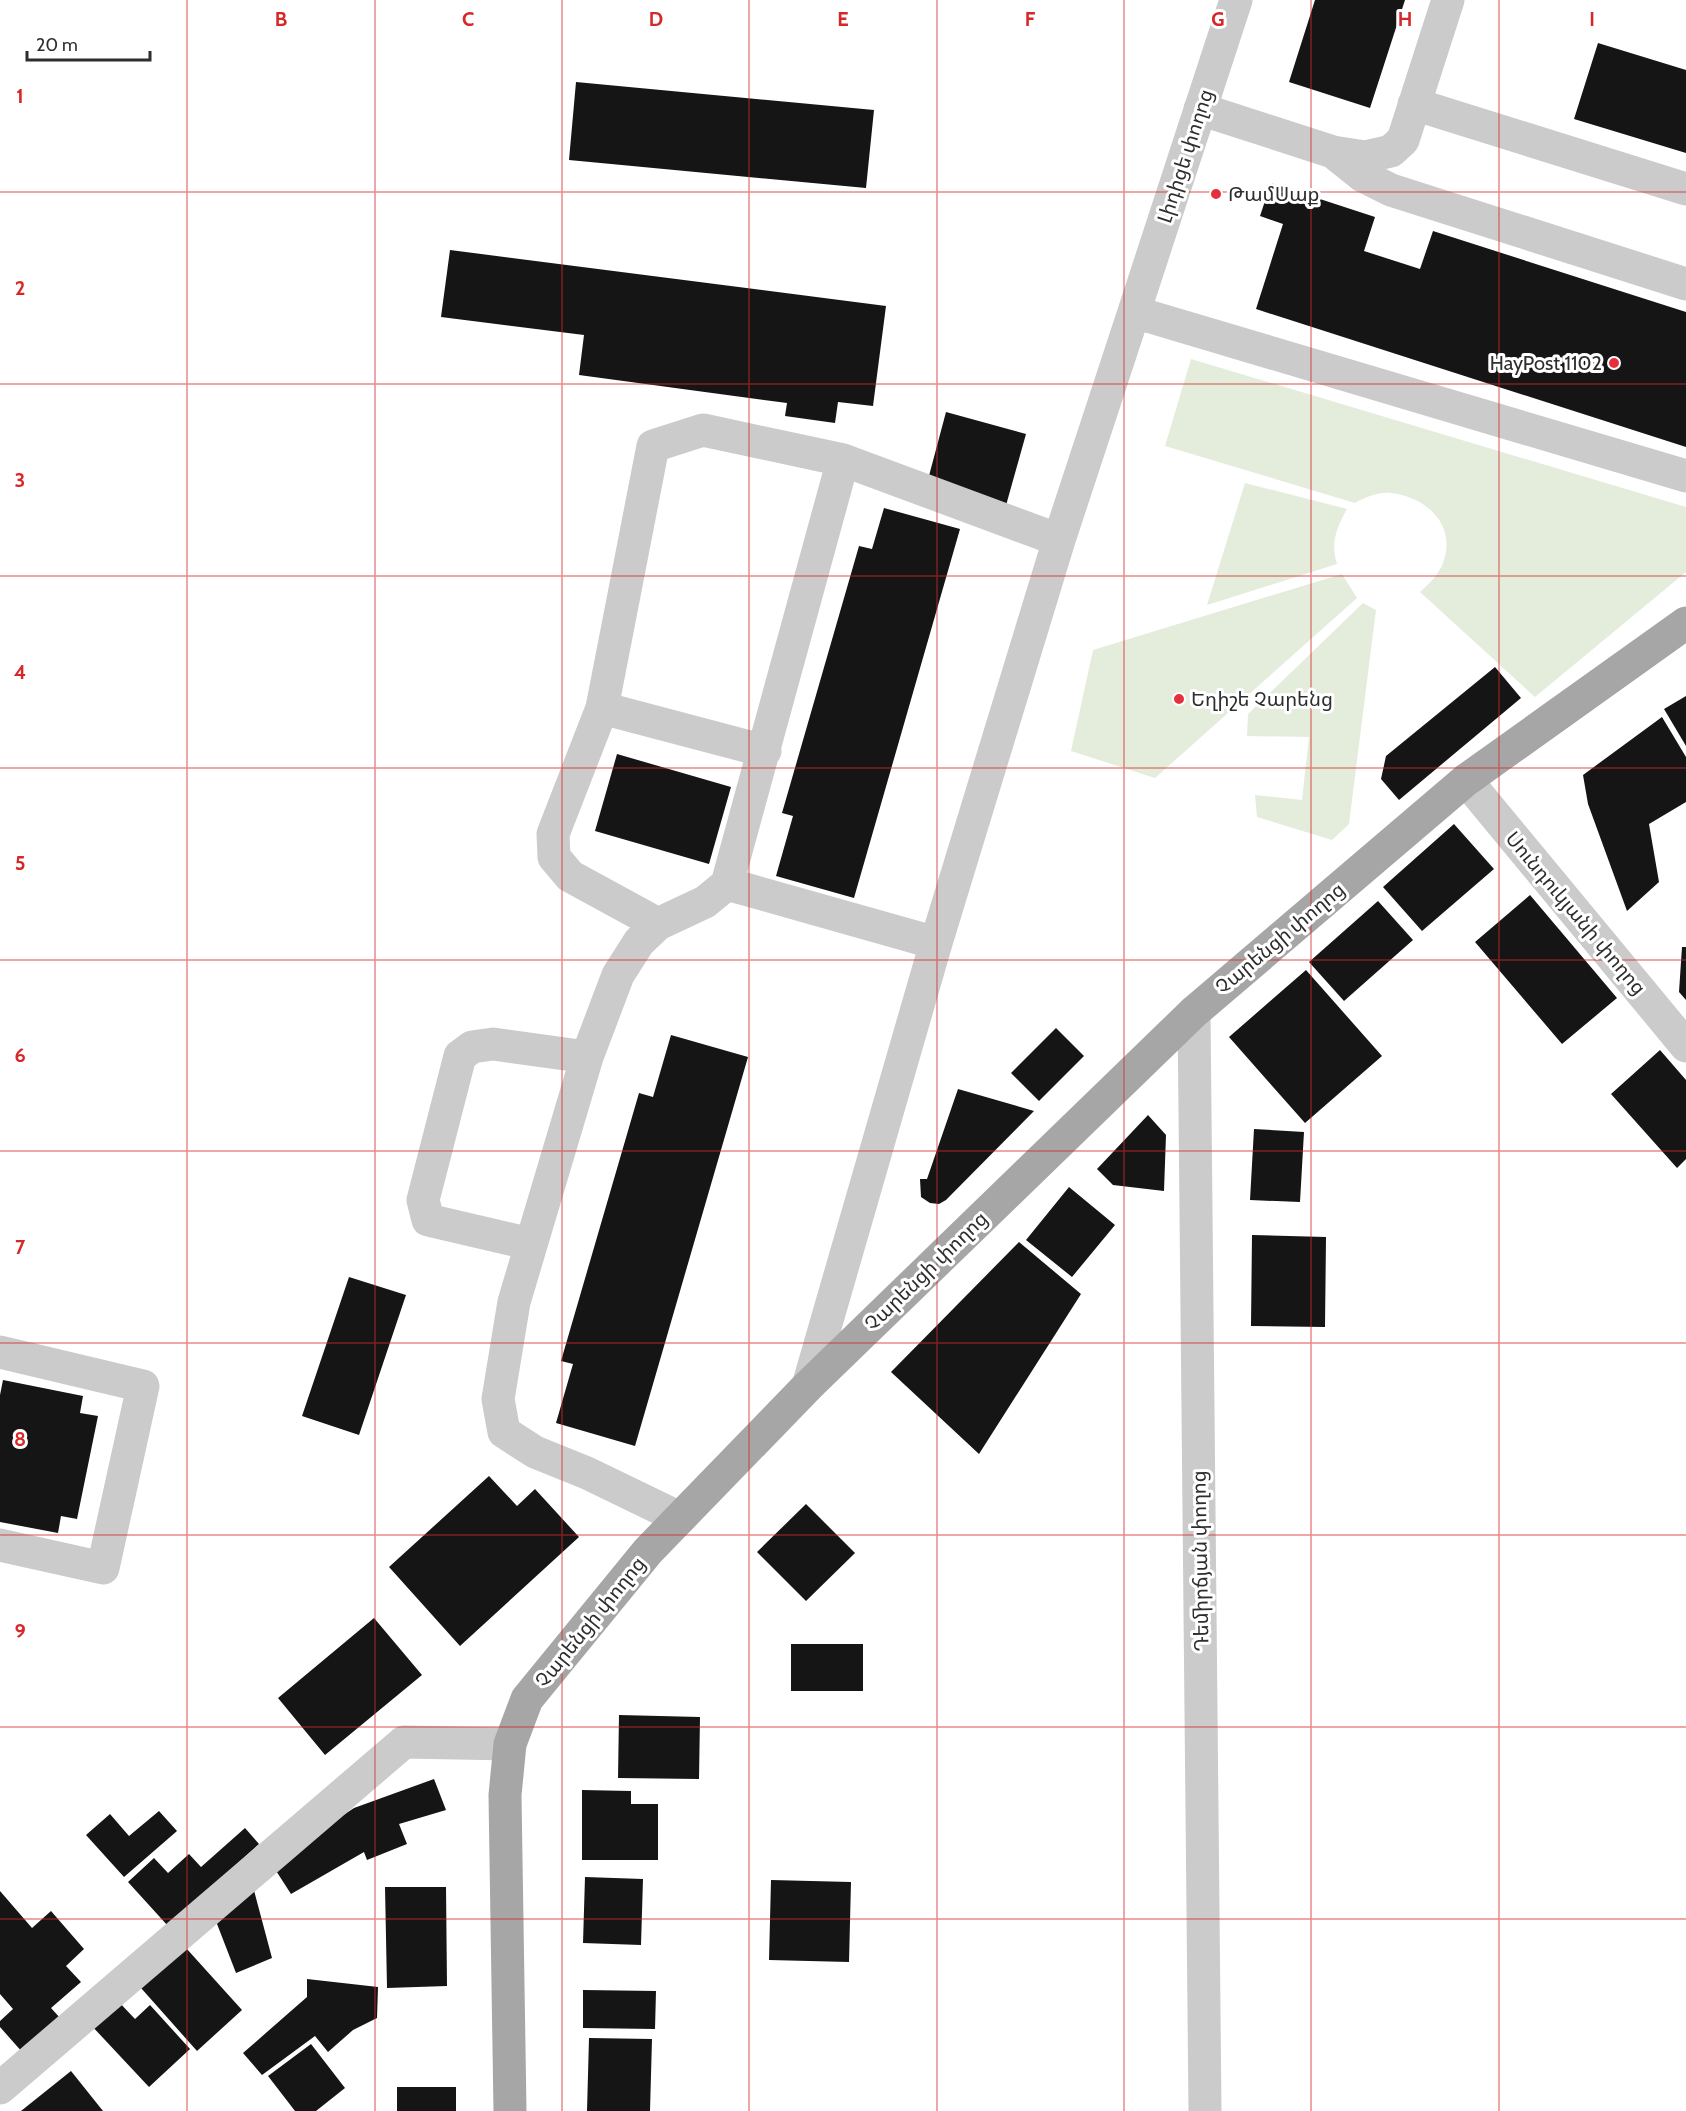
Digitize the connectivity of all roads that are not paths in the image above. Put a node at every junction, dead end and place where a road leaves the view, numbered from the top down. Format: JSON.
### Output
{"nodes":[{"id":1,"x":1236,"y":0,"type":"edge"},
{"id":2,"x":1448,"y":0,"type":"edge"},
{"id":3,"x":1414,"y":104,"type":"junction"},
{"id":4,"x":1200,"y":109,"type":"junction"},
{"id":5,"x":1333,"y":152,"type":"junction"},
{"id":6,"x":1686,"y":189,"type":"edge"},
{"id":7,"x":1686,"y":284,"type":"edge"},
{"id":8,"x":1134,"y":312,"type":"junction"},
{"id":9,"x":843,"y":460,"type":"junction"},
{"id":10,"x":1686,"y":476,"type":"edge"},
{"id":11,"x":1059,"y":540,"type":"junction"},
{"id":12,"x":1686,"y":623,"type":"edge"},
{"id":13,"x":602,"y":708,"type":"junction"},
{"id":14,"x":765,"y":751,"type":"junction"},
{"id":15,"x":1466,"y":780,"type":"junction"},
{"id":16,"x":727,"y":884,"type":"junction"},
{"id":17,"x":658,"y":924,"type":"junction"},
{"id":18,"x":936,"y":943,"type":"junction"},
{"id":19,"x":1194,"y":1012,"type":"junction"},
{"id":20,"x":1686,"y":1046,"type":"edge"},
{"id":21,"x":587,"y":1057,"type":"junction"},
{"id":22,"x":531,"y":1244,"type":"junction"},
{"id":23,"x":0,"y":1352,"type":"edge"},
{"id":24,"x":808,"y":1386,"type":"junction"},
{"id":25,"x":680,"y":1518,"type":"junction"},
{"id":26,"x":0,"y":1545,"type":"edge"},
{"id":27,"x":510,"y":1744,"type":"junction"},
{"id":28,"x":0,"y":2088,"type":"edge"},
{"id":29,"x":510,"y":2111,"type":"edge"},
{"id":30,"x":1205,"y":2111,"type":"edge"}],
"edges":[{"from":1,"to":4,"type":"street","name":"Լիդիցե փողոց"},
{"from":2,"to":3,"type":"street"},
{"from":3,"to":5,"type":"street"},
{"from":3,"to":6,"type":"street"},
{"from":4,"to":5,"type":"street"},
{"from":4,"to":8,"type":"street","name":"Լիդիցե փողոց"},
{"from":5,"to":7,"type":"street"},
{"from":8,"to":10,"type":"street"},
{"from":8,"to":11,"type":"street","name":"Լիդիցե փողոց"},
{"from":9,"to":11,"type":"street"},
{"from":9,"to":13,"type":"street"},
{"from":9,"to":14,"type":"street"},
{"from":11,"to":18,"type":"street","name":"Լիդիցե փողոց"},
{"from":12,"to":15,"type":"main road","name":"Չարենցի փողոց"},
{"from":13,"to":14,"type":"street"},
{"from":13,"to":17,"type":"street"},
{"from":14,"to":16,"type":"street"},
{"from":15,"to":19,"type":"main road","name":"Չարենցի փողոց"},
{"from":15,"to":20,"type":"street","name":"Սունդուկյանի փողոց"},
{"from":16,"to":17,"type":"street"},
{"from":16,"to":18,"type":"street"},
{"from":17,"to":21,"type":"street"},
{"from":18,"to":24,"type":"street","name":"Լիդիցե փողոց"},
{"from":19,"to":24,"type":"main road","name":"Չարենցի փողոց"},
{"from":19,"to":30,"type":"street","name":"Դեմիրճյան փողոց"},
{"from":21,"to":22,"type":"street"},
{"from":21,"to":22,"type":"street"},
{"from":22,"to":25,"type":"street"},
{"from":23,"to":26,"type":"street"},
{"from":24,"to":25,"type":"main road","name":"Չարենցի փողոց"},
{"from":25,"to":27,"type":"main road","name":"Չարենցի փողոց"},
{"from":27,"to":28,"type":"street"},
{"from":27,"to":29,"type":"main road","name":"Չարենցի փողոց"}]}
